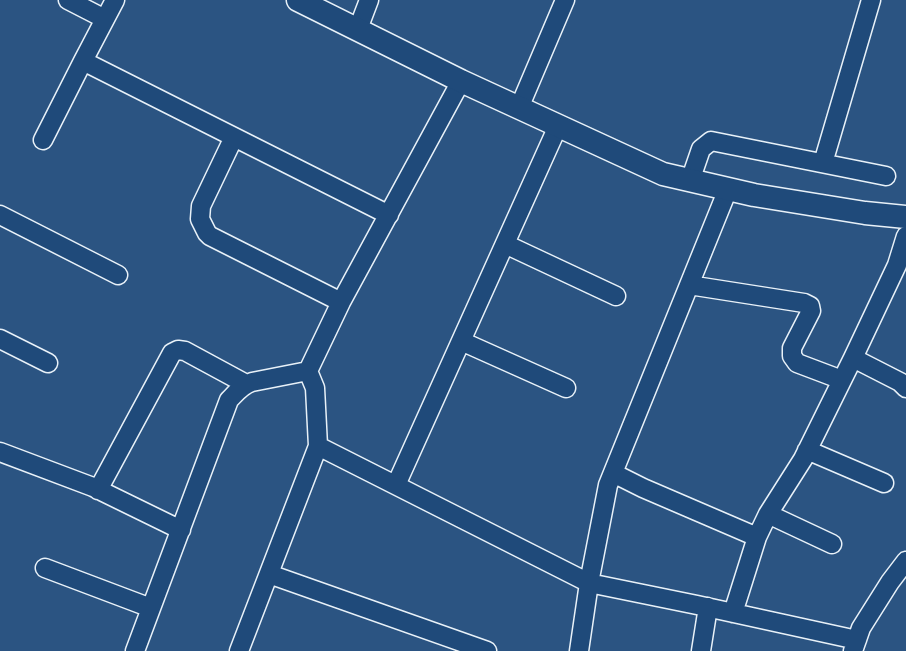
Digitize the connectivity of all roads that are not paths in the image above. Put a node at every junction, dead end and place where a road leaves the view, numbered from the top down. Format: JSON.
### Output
{"nodes":[{"id":1,"x":68,"y":0,"type":"edge"},
{"id":2,"x":115,"y":0,"type":"edge"},
{"id":3,"x":298,"y":0,"type":"edge"},
{"id":4,"x":369,"y":0,"type":"edge"},
{"id":5,"x":565,"y":0,"type":"edge"},
{"id":6,"x":871,"y":0,"type":"edge"},
{"id":7,"x":105,"y":19,"type":"junction"},
{"id":8,"x":358,"y":30,"type":"junction"},
{"id":9,"x":83,"y":61,"type":"junction"},
{"id":10,"x":461,"y":81,"type":"junction"},
{"id":11,"x":519,"y":108,"type":"junction"},
{"id":12,"x":558,"y":126,"type":"junction"},
{"id":13,"x":234,"y":136,"type":"junction"},
{"id":14,"x":43,"y":140,"type":"dead end"},
{"id":15,"x":823,"y":163,"type":"junction"},
{"id":16,"x":886,"y":176,"type":"dead end"},
{"id":17,"x":690,"y":181,"type":"junction"},
{"id":18,"x":728,"y":189,"type":"junction"},
{"id":19,"x":0,"y":215,"type":"edge"},
{"id":20,"x":389,"y":215,"type":"junction"},
{"id":21,"x":906,"y":217,"type":"edge"},
{"id":22,"x":906,"y":236,"type":"edge"},
{"id":23,"x":505,"y":244,"type":"junction"},
{"id":24,"x":118,"y":276,"type":"dead end"},
{"id":25,"x":689,"y":285,"type":"junction"},
{"id":26,"x":616,"y":296,"type":"dead end"},
{"id":27,"x":341,"y":302,"type":"junction"},
{"id":28,"x":0,"y":338,"type":"edge"},
{"id":29,"x":461,"y":341,"type":"junction"},
{"id":30,"x":853,"y":358,"type":"junction"},
{"id":31,"x":48,"y":363,"type":"dead end"},
{"id":32,"x":308,"y":371,"type":"junction"},
{"id":33,"x":842,"y":380,"type":"junction"},
{"id":34,"x":246,"y":384,"type":"junction"},
{"id":35,"x":566,"y":388,"type":"dead end"},
{"id":36,"x":906,"y":388,"type":"edge"},
{"id":37,"x":318,"y":446,"type":"junction"},
{"id":38,"x":807,"y":450,"type":"junction"},
{"id":39,"x":0,"y":452,"type":"edge"},
{"id":40,"x":613,"y":473,"type":"junction"},
{"id":41,"x":884,"y":483,"type":"dead end"},
{"id":42,"x":396,"y":486,"type":"junction"},
{"id":43,"x":96,"y":488,"type":"junction"},
{"id":44,"x":768,"y":514,"type":"junction"},
{"id":45,"x":181,"y":530,"type":"junction"},
{"id":46,"x":757,"y":538,"type":"junction"},
{"id":47,"x":832,"y":544,"type":"dead end"},
{"id":48,"x":906,"y":561,"type":"edge"},
{"id":49,"x":45,"y":568,"type":"dead end"},
{"id":50,"x":269,"y":574,"type":"junction"},
{"id":51,"x":589,"y":583,"type":"junction"},
{"id":52,"x":708,"y":607,"type":"junction"},
{"id":53,"x":151,"y":608,"type":"junction"},
{"id":54,"x":733,"y":613,"type":"junction"},
{"id":55,"x":855,"y":646,"type":"edge"},
{"id":56,"x":135,"y":651,"type":"edge"},
{"id":57,"x":239,"y":651,"type":"edge"},
{"id":58,"x":487,"y":651,"type":"edge"},
{"id":59,"x":579,"y":651,"type":"edge"},
{"id":60,"x":701,"y":651,"type":"edge"}],
"edges":[{"from":1,"to":7,"type":"street"},
{"from":2,"to":7,"type":"street"},
{"from":3,"to":8,"type":"highway"},
{"from":4,"to":8,"type":"street"},
{"from":5,"to":11,"type":"street"},
{"from":6,"to":15,"type":"street"},
{"from":7,"to":9,"type":"street"},
{"from":8,"to":10,"type":"highway"},
{"from":9,"to":13,"type":"street"},
{"from":9,"to":14,"type":"street"},
{"from":10,"to":11,"type":"highway"},
{"from":10,"to":20,"type":"street"},
{"from":11,"to":12,"type":"highway"},
{"from":12,"to":17,"type":"highway"},
{"from":12,"to":23,"type":"street"},
{"from":13,"to":20,"type":"street"},
{"from":13,"to":27,"type":"street"},
{"from":15,"to":16,"type":"street"},
{"from":15,"to":17,"type":"street"},
{"from":17,"to":18,"type":"highway"},
{"from":18,"to":21,"type":"highway"},
{"from":18,"to":25,"type":"street"},
{"from":19,"to":24,"type":"street"},
{"from":20,"to":27,"type":"street"},
{"from":22,"to":30,"type":"street"},
{"from":23,"to":26,"type":"street"},
{"from":23,"to":29,"type":"street"},
{"from":25,"to":33,"type":"street"},
{"from":25,"to":40,"type":"street"},
{"from":27,"to":32,"type":"street"},
{"from":28,"to":31,"type":"street"},
{"from":29,"to":35,"type":"street"},
{"from":29,"to":42,"type":"street"},
{"from":30,"to":33,"type":"street"},
{"from":30,"to":36,"type":"street"},
{"from":32,"to":34,"type":"street"},
{"from":32,"to":37,"type":"street"},
{"from":33,"to":38,"type":"street"},
{"from":34,"to":43,"type":"street"},
{"from":34,"to":45,"type":"street"},
{"from":37,"to":42,"type":"street"},
{"from":37,"to":50,"type":"street"},
{"from":38,"to":41,"type":"street"},
{"from":38,"to":44,"type":"street"},
{"from":39,"to":43,"type":"street"},
{"from":40,"to":46,"type":"street"},
{"from":40,"to":51,"type":"street"},
{"from":42,"to":51,"type":"street"},
{"from":43,"to":45,"type":"street"},
{"from":44,"to":46,"type":"street"},
{"from":44,"to":47,"type":"street"},
{"from":45,"to":53,"type":"street"},
{"from":46,"to":54,"type":"street"},
{"from":48,"to":55,"type":"street"},
{"from":49,"to":53,"type":"street"},
{"from":50,"to":57,"type":"street"},
{"from":50,"to":58,"type":"street"},
{"from":51,"to":52,"type":"street"},
{"from":51,"to":59,"type":"street"},
{"from":52,"to":54,"type":"street"},
{"from":52,"to":60,"type":"street"},
{"from":53,"to":56,"type":"street"},
{"from":54,"to":55,"type":"street"}]}
